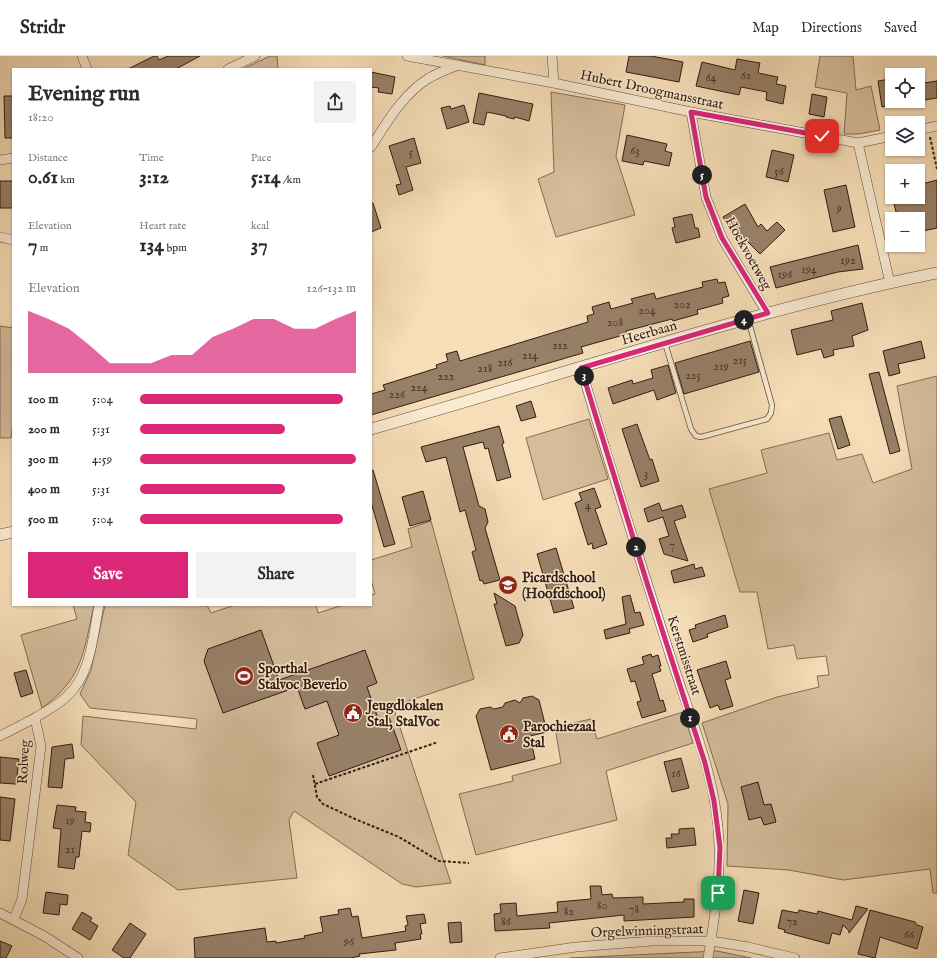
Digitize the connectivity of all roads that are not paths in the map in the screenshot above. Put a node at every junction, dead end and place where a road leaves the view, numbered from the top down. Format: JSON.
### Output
{"nodes":[{"id":1,"x":82,"y":56,"type":"edge"},
{"id":2,"x":255,"y":56,"type":"edge"},
{"id":3,"x":407,"y":56,"type":"edge"},
{"id":4,"x":552,"y":56,"type":"edge"},
{"id":5,"x":458,"y":65,"type":"junction"},
{"id":6,"x":87,"y":68,"type":"edge"},
{"id":7,"x":230,"y":68,"type":"edge"},
{"id":8,"x":554,"y":83,"type":"junction"},
{"id":9,"x":691,"y":112,"type":"junction"},
{"id":10,"x":937,"y":126,"type":"edge"},
{"id":11,"x":925,"y":129,"type":"edge"},
{"id":12,"x":885,"y":137,"type":"edge"},
{"id":13,"x":858,"y":143,"type":"junction"},
{"id":14,"x":372,"y":145,"type":"edge"},
{"id":15,"x":12,"y":158,"type":"edge"},
{"id":16,"x":0,"y":160,"type":"edge"},
{"id":17,"x":0,"y":237,"type":"edge"},
{"id":18,"x":12,"y":240,"type":"edge"},
{"id":19,"x":937,"y":273,"type":"edge"},
{"id":20,"x":890,"y":283,"type":"junction"},
{"id":21,"x":768,"y":313,"type":"junction"},
{"id":22,"x":748,"y":319,"type":"junction"},
{"id":23,"x":665,"y":343,"type":"junction"},
{"id":24,"x":581,"y":368,"type":"junction"},
{"id":25,"x":372,"y":429,"type":"edge"},
{"id":26,"x":12,"y":532,"type":"edge"},
{"id":27,"x":0,"y":535,"type":"edge"},
{"id":28,"x":99,"y":606,"type":"edge"},
{"id":29,"x":35,"y":718,"type":"junction"},
{"id":30,"x":0,"y":736,"type":"edge"},
{"id":31,"x":0,"y":913,"type":"edge"},
{"id":32,"x":14,"y":919,"type":"junction"},
{"id":33,"x":711,"y":941,"type":"junction"},
{"id":34,"x":78,"y":958,"type":"edge"},
{"id":35,"x":500,"y":958,"type":"edge"},
{"id":36,"x":708,"y":958,"type":"edge"},
{"id":37,"x":795,"y":958,"type":"edge"}],
"edges":[{"from":1,"to":6,"type":"street"},
{"from":2,"to":7,"type":"street"},
{"from":3,"to":5,"type":"street","name":"Hubert Droogmansstraat"},
{"from":4,"to":8,"type":"street"},
{"from":5,"to":8,"type":"street","name":"Hubert Droogmansstraat"},
{"from":5,"to":14,"type":"street"},
{"from":8,"to":9,"type":"street","name":"Hubert Droogmansstraat"},
{"from":9,"to":13,"type":"street","name":"Hubert Droogmansstraat"},
{"from":9,"to":21,"type":"street","name":"Hoekvoetweg"},
{"from":10,"to":11,"type":"street"},
{"from":12,"to":13,"type":"street","name":"Hubert Droogmansstraat"},
{"from":13,"to":20,"type":"street"},
{"from":15,"to":16,"type":"street"},
{"from":17,"to":18,"type":"street"},
{"from":19,"to":20,"type":"street","name":"Heerbaan"},
{"from":20,"to":21,"type":"street","name":"Heerbaan"},
{"from":21,"to":22,"type":"street","name":"Heerbaan"},
{"from":22,"to":23,"type":"street","name":"Heerbaan"},
{"from":22,"to":23,"type":"lane"},
{"from":23,"to":24,"type":"street","name":"Heerbaan"},
{"from":24,"to":25,"type":"street","name":"Heerbaan"},
{"from":24,"to":33,"type":"street","name":"Kerstmisstraat"},
{"from":26,"to":27,"type":"street"},
{"from":28,"to":29,"type":"street"},
{"from":29,"to":30,"type":"street"},
{"from":29,"to":32,"type":"street","name":"Rolweg"},
{"from":31,"to":32,"type":"street"},
{"from":32,"to":34,"type":"street"},
{"from":33,"to":35,"type":"street","name":"Orgelwinningstraat"},
{"from":33,"to":36,"type":"street","name":"Kerstmisstraat"},
{"from":33,"to":37,"type":"street","name":"Orgelwinningstraat"}]}
